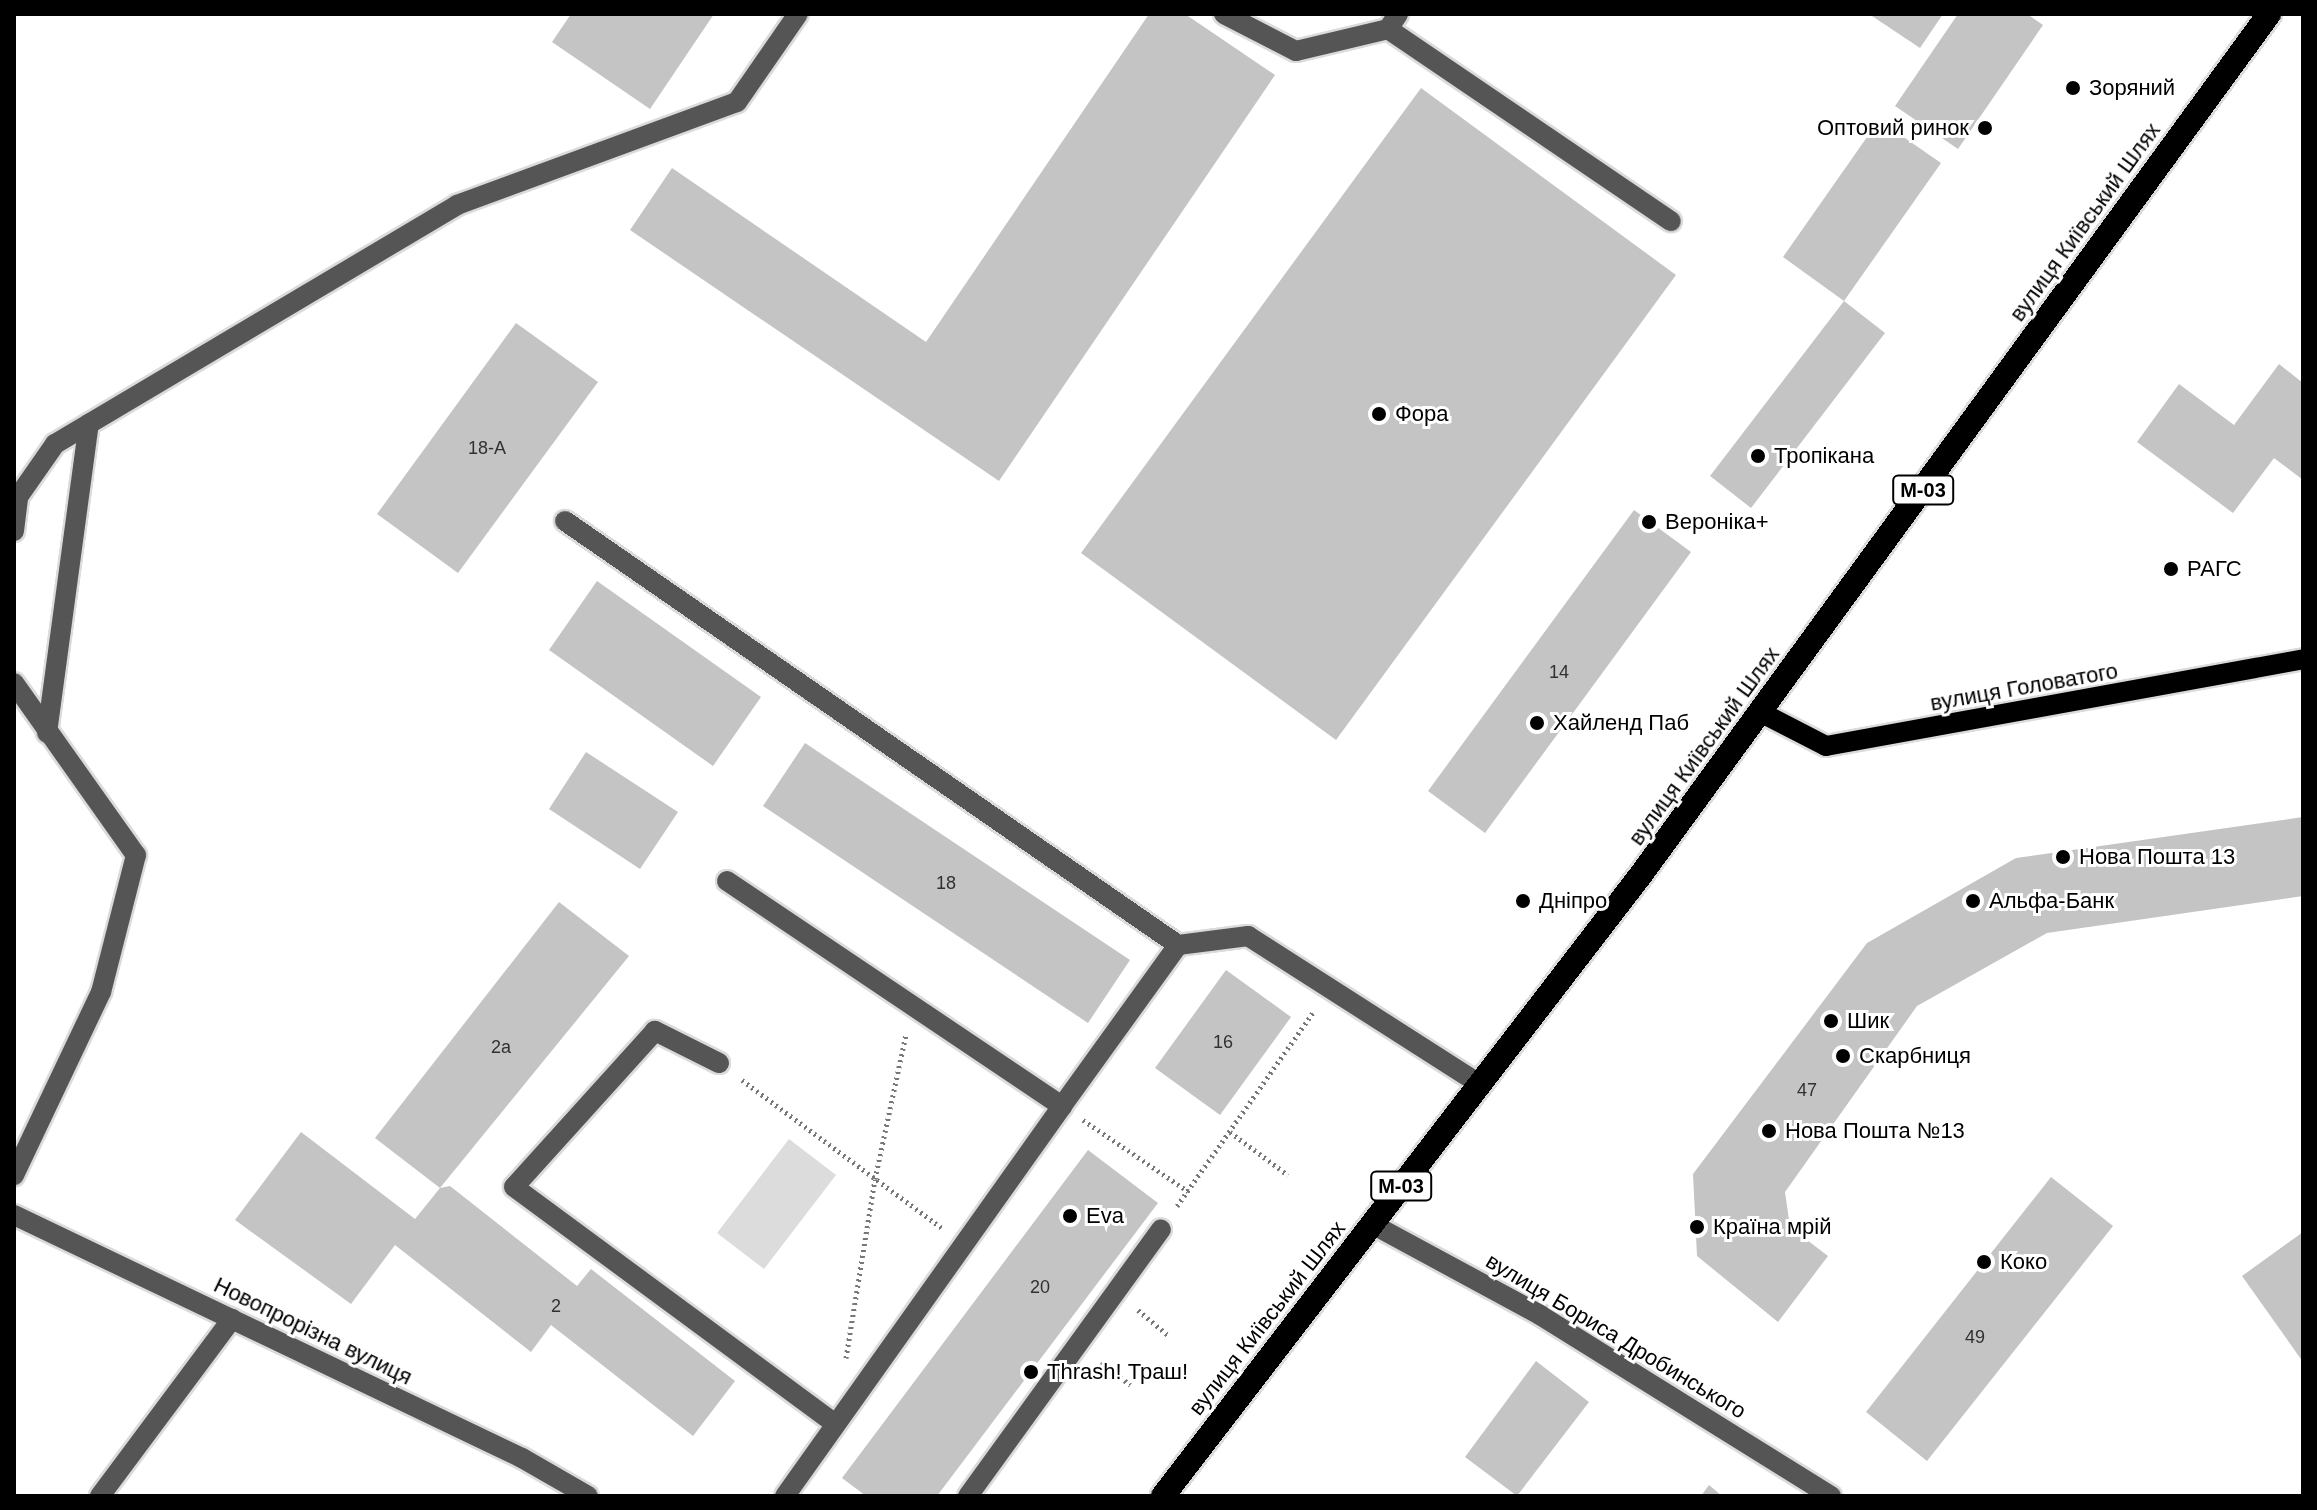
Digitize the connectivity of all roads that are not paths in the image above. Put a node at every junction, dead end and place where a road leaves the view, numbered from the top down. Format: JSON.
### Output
{"nodes":[{"id":1,"x":798,"y":14,"type":"edge"},
{"id":2,"x":1224,"y":14,"type":"edge"},
{"id":3,"x":2269,"y":14,"type":"edge"},
{"id":4,"x":1393,"y":21,"type":"edge"},
{"id":5,"x":1671,"y":221,"type":"dead end"},
{"id":6,"x":89,"y":424,"type":"junction"},
{"id":7,"x":565,"y":521,"type":"dead end"},
{"id":8,"x":14,"y":531,"type":"edge"},
{"id":9,"x":2303,"y":659,"type":"edge"},
{"id":10,"x":14,"y":683,"type":"edge"},
{"id":11,"x":1760,"y":712,"type":"junction"},
{"id":12,"x":47,"y":733,"type":"junction"},
{"id":13,"x":727,"y":881,"type":"dead end"},
{"id":14,"x":1178,"y":945,"type":"junction"},
{"id":15,"x":719,"y":1063,"type":"road end"},
{"id":16,"x":1479,"y":1084,"type":"junction"},
{"id":17,"x":1062,"y":1106,"type":"junction"},
{"id":18,"x":14,"y":1175,"type":"edge"},
{"id":19,"x":14,"y":1215,"type":"edge"},
{"id":20,"x":1372,"y":1224,"type":"junction"},
{"id":21,"x":1161,"y":1229,"type":"road end"},
{"id":22,"x":232,"y":1319,"type":"junction"},
{"id":23,"x":835,"y":1424,"type":"junction"},
{"id":24,"x":100,"y":1496,"type":"edge"},
{"id":25,"x":588,"y":1496,"type":"edge"},
{"id":26,"x":785,"y":1496,"type":"edge"},
{"id":27,"x":968,"y":1496,"type":"edge"},
{"id":28,"x":1163,"y":1496,"type":"edge"},
{"id":29,"x":1831,"y":1496,"type":"edge"}],
"edges":[{"from":1,"to":6,"type":"street"},
{"from":2,"to":4,"type":"street"},
{"from":3,"to":11,"type":"highway","name":"вулиця Київський Шлях","number":"М-03"},
{"from":4,"to":5,"type":"street"},
{"from":6,"to":8,"type":"street"},
{"from":6,"to":12,"type":"street"},
{"from":7,"to":14,"type":"street"},
{"from":9,"to":11,"type":"main road","name":"вулиця Головатого"},
{"from":10,"to":12,"type":"street"},
{"from":11,"to":16,"type":"highway","name":"вулиця Київський Шлях","number":"М-03"},
{"from":12,"to":18,"type":"street"},
{"from":13,"to":17,"type":"street"},
{"from":14,"to":16,"type":"street"},
{"from":14,"to":17,"type":"street"},
{"from":15,"to":23,"type":"street"},
{"from":16,"to":20,"type":"highway","name":"вулиця Київський Шлях","number":"М-03"},
{"from":17,"to":23,"type":"street"},
{"from":19,"to":22,"type":"street","name":"Новопрорізна вулиця"},
{"from":20,"to":28,"type":"highway","name":"вулиця Київський Шлях","number":"М-03"},
{"from":20,"to":29,"type":"street","name":"вулиця Бориса Дробинського"},
{"from":21,"to":27,"type":"street"},
{"from":22,"to":24,"type":"street"},
{"from":22,"to":25,"type":"street","name":"Новопрорізна вулиця"},
{"from":23,"to":26,"type":"street"}]}
